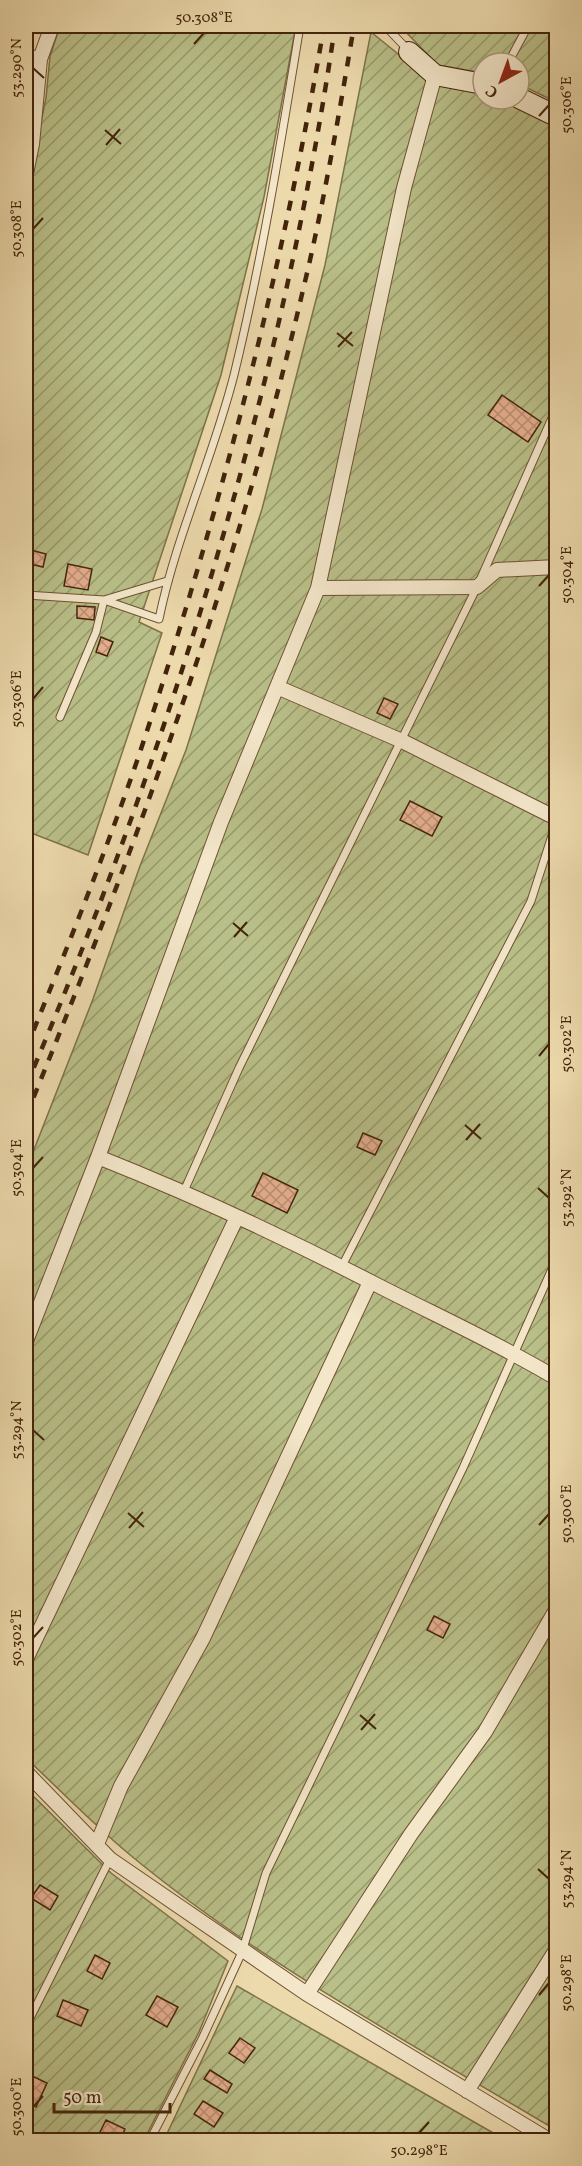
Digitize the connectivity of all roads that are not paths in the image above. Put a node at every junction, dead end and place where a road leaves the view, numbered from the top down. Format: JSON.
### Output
{"nodes":[{"id":1,"x":52,"y":26,"type":"edge"},
{"id":2,"x":300,"y":26,"type":"edge"},
{"id":3,"x":391,"y":26,"type":"edge"},
{"id":4,"x":528,"y":26,"type":"edge"},
{"id":5,"x":514,"y":51,"type":"edge"},
{"id":6,"x":409,"y":52,"type":"joint"},
{"id":7,"x":26,"y":56,"type":"edge"},
{"id":8,"x":40,"y":59,"type":"junction"},
{"id":9,"x":435,"y":75,"type":"junction"},
{"id":10,"x":471,"y":82,"type":"edge"},
{"id":11,"x":531,"y":104,"type":"edge"},
{"id":12,"x":556,"y":116,"type":"edge"},
{"id":13,"x":26,"y":174,"type":"edge"},
{"id":14,"x":556,"y":409,"type":"edge"},
{"id":15,"x":556,"y":567,"type":"edge"},
{"id":16,"x":167,"y":581,"type":"junction"},
{"id":17,"x":477,"y":587,"type":"junction"},
{"id":18,"x":318,"y":588,"type":"junction"},
{"id":19,"x":26,"y":595,"type":"edge"},
{"id":20,"x":104,"y":600,"type":"junction"},
{"id":21,"x":277,"y":687,"type":"junction"},
{"id":22,"x":60,"y":717,"type":"dead end"},
{"id":23,"x":402,"y":741,"type":"junction"},
{"id":24,"x":556,"y":818,"type":"edge"},
{"id":25,"x":556,"y":823,"type":"edge"},
{"id":26,"x":98,"y":1157,"type":"junction"},
{"id":27,"x":184,"y":1191,"type":"junction"},
{"id":28,"x":237,"y":1217,"type":"junction"},
{"id":29,"x":556,"y":1260,"type":"edge"},
{"id":30,"x":342,"y":1266,"type":"junction"},
{"id":31,"x":370,"y":1282,"type":"junction"},
{"id":32,"x":26,"y":1341,"type":"edge"},
{"id":33,"x":514,"y":1353,"type":"junction"},
{"id":34,"x":556,"y":1378,"type":"edge"},
{"id":35,"x":556,"y":1610,"type":"edge"},
{"id":36,"x":26,"y":1659,"type":"edge"},
{"id":37,"x":26,"y":1772,"type":"edge"},
{"id":38,"x":97,"y":1844,"type":"junction"},
{"id":39,"x":110,"y":1859,"type":"junction"},
{"id":40,"x":556,"y":1950,"type":"edge"},
{"id":41,"x":242,"y":1952,"type":"junction"},
{"id":42,"x":307,"y":1994,"type":"junction"},
{"id":43,"x":26,"y":2026,"type":"edge"},
{"id":44,"x":467,"y":2091,"type":"junction"},
{"id":45,"x":531,"y":2130,"type":"junction"},
{"id":46,"x":150,"y":2140,"type":"edge"},
{"id":47,"x":520,"y":2140,"type":"edge"},
{"id":48,"x":549,"y":2140,"type":"edge"}],
"edges":[{"from":1,"to":8,"type":"street"},
{"from":2,"to":16,"type":"lane"},
{"from":3,"to":6,"type":"lane"},
{"from":4,"to":5,"type":"lane"},
{"from":6,"to":9,"type":"street"},
{"from":7,"to":8,"type":"street"},
{"from":8,"to":13,"type":"street"},
{"from":9,"to":10,"type":"street"},
{"from":9,"to":18,"type":"street"},
{"from":11,"to":12,"type":"street"},
{"from":14,"to":17,"type":"lane"},
{"from":15,"to":17,"type":"street"},
{"from":16,"to":20,"type":"lane"},
{"from":16,"to":20,"type":"lane"},
{"from":17,"to":18,"type":"street"},
{"from":17,"to":23,"type":"lane"},
{"from":18,"to":21,"type":"street"},
{"from":19,"to":20,"type":"lane"},
{"from":20,"to":22,"type":"lane"},
{"from":21,"to":23,"type":"street"},
{"from":21,"to":26,"type":"street"},
{"from":23,"to":24,"type":"street"},
{"from":23,"to":27,"type":"lane"},
{"from":25,"to":30,"type":"lane"},
{"from":26,"to":27,"type":"street"},
{"from":26,"to":32,"type":"street"},
{"from":27,"to":28,"type":"street"},
{"from":28,"to":30,"type":"street"},
{"from":28,"to":36,"type":"street"},
{"from":29,"to":33,"type":"lane"},
{"from":30,"to":31,"type":"street"},
{"from":31,"to":33,"type":"street"},
{"from":31,"to":38,"type":"street"},
{"from":33,"to":34,"type":"street"},
{"from":33,"to":41,"type":"lane"},
{"from":35,"to":42,"type":"street"},
{"from":37,"to":38,"type":"street"},
{"from":38,"to":39,"type":"street"},
{"from":39,"to":41,"type":"street"},
{"from":39,"to":43,"type":"lane"},
{"from":40,"to":44,"type":"street"},
{"from":41,"to":42,"type":"street"},
{"from":41,"to":46,"type":"lane"},
{"from":42,"to":44,"type":"street"},
{"from":44,"to":45,"type":"street"},
{"from":45,"to":47,"type":"lane"},
{"from":45,"to":48,"type":"street"}]}
